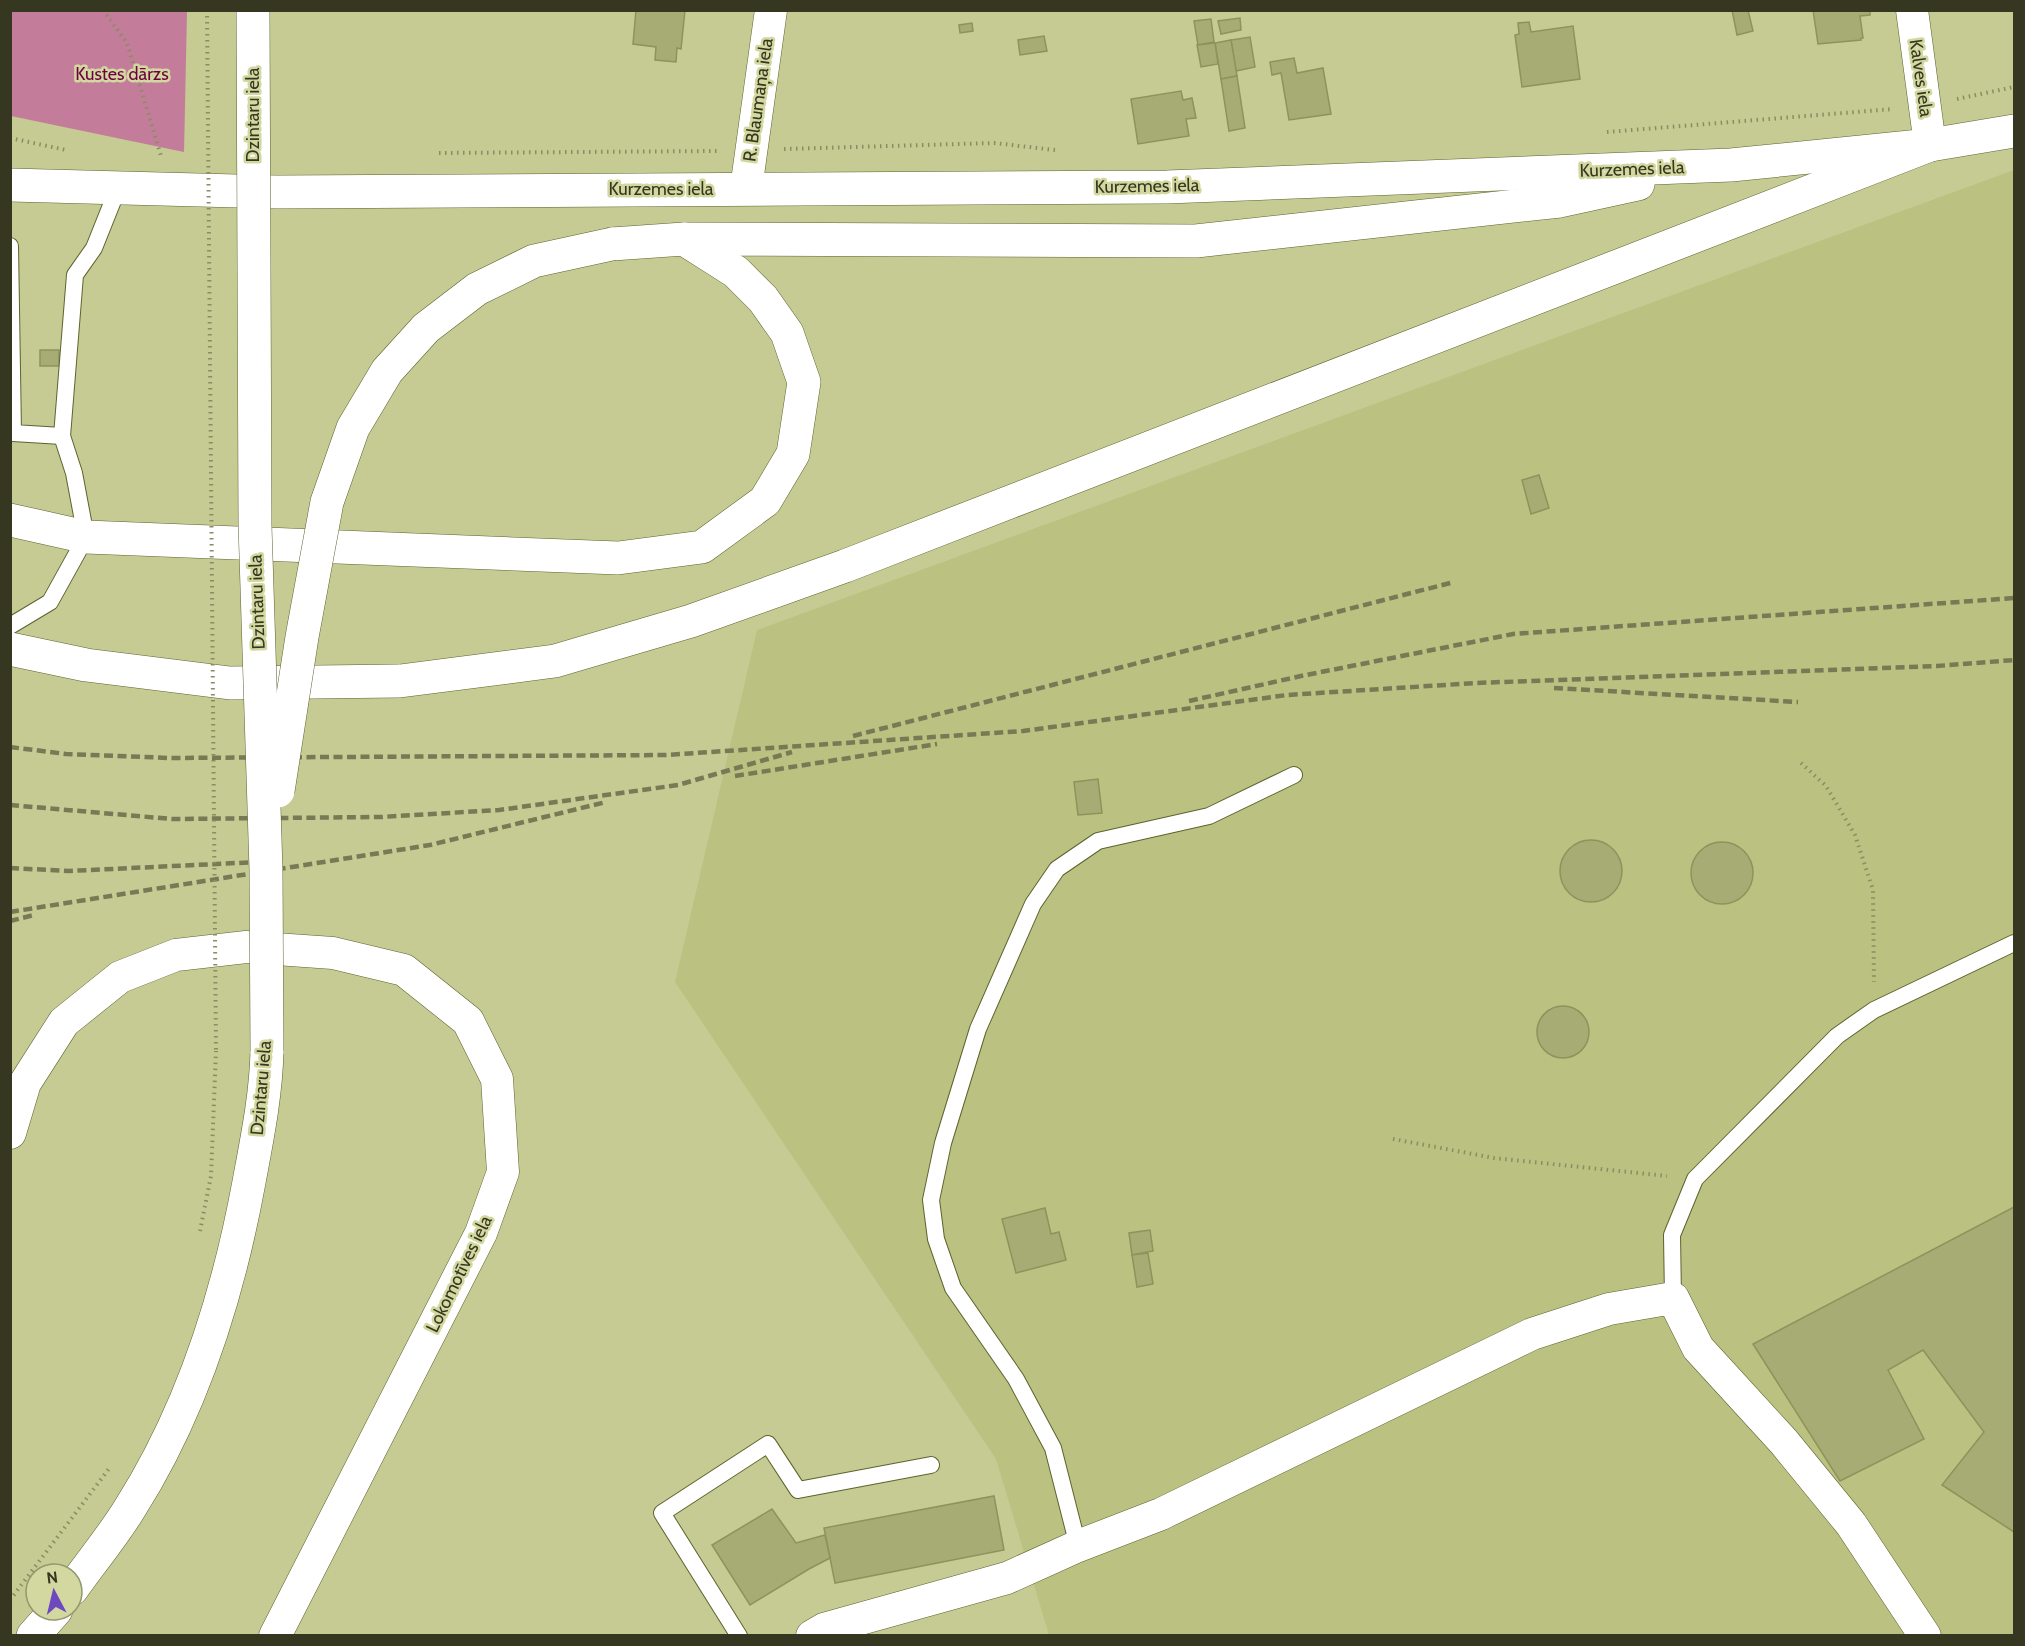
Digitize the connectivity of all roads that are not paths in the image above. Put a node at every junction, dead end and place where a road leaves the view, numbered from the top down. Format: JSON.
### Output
{"nodes":[{"id":1,"x":253,"y":10,"type":"edge"},
{"id":2,"x":771,"y":10,"type":"edge"},
{"id":3,"x":1912,"y":10,"type":"edge"},
{"id":4,"x":2014,"y":131,"type":"edge"},
{"id":5,"x":1930,"y":145,"type":"junction"},
{"id":6,"x":1731,"y":165,"type":"junction"},
{"id":7,"x":10,"y":185,"type":"edge"},
{"id":8,"x":118,"y":188,"type":"junction"},
{"id":9,"x":746,"y":189,"type":"junction"},
{"id":10,"x":684,"y":239,"type":"junction"},
{"id":11,"x":10,"y":246,"type":"edge"},
{"id":12,"x":11,"y":287,"type":"edge"},
{"id":13,"x":62,"y":436,"type":"junction"},
{"id":14,"x":10,"y":520,"type":"edge"},
{"id":15,"x":86,"y":537,"type":"junction"},
{"id":16,"x":10,"y":626,"type":"edge"},
{"id":17,"x":10,"y":649,"type":"edge"},
{"id":18,"x":1294,"y":775,"type":"dead end"},
{"id":19,"x":266,"y":870,"type":"junction"},
{"id":20,"x":2014,"y":943,"type":"edge"},
{"id":21,"x":10,"y":1133,"type":"edge"},
{"id":22,"x":1673,"y":1298,"type":"junction"},
{"id":23,"x":931,"y":1465,"type":"dead end"},
{"id":24,"x":1078,"y":1546,"type":"junction"},
{"id":25,"x":84,"y":1572,"type":"edge"},
{"id":26,"x":45,"y":1622,"type":"edge"},
{"id":27,"x":818,"y":1632,"type":"edge"},
{"id":28,"x":33,"y":1635,"type":"edge"},
{"id":29,"x":275,"y":1635,"type":"edge"},
{"id":30,"x":739,"y":1635,"type":"edge"},
{"id":31,"x":1925,"y":1635,"type":"edge"}],
"edges":[{"from":1,"to":19,"type":"highway","name":"Dzintaru iela","bridge":true},
{"from":2,"to":9,"type":"street","name":"R. Blaumaņa iela"},
{"from":3,"to":5,"type":"street","name":"Kalves iela"},
{"from":4,"to":5,"type":"highway","name":"Kurzemes iela"},
{"from":5,"to":6,"type":"highway","name":"Kurzemes iela"},
{"from":5,"to":17,"type":"highway"},
{"from":6,"to":9,"type":"highway","name":"Kurzemes iela"},
{"from":6,"to":10,"type":"highway"},
{"from":7,"to":8,"type":"highway","name":"Kurzemes iela"},
{"from":8,"to":9,"type":"highway","name":"Kurzemes iela"},
{"from":8,"to":13,"type":"lane"},
{"from":10,"to":15,"type":"highway","name":"Dzintaru iela"},
{"from":10,"to":19,"type":"highway","bridge":true},
{"from":11,"to":12,"type":"lane"},
{"from":12,"to":13,"type":"lane"},
{"from":13,"to":15,"type":"lane"},
{"from":14,"to":15,"type":"highway","name":"Dzintaru iela"},
{"from":15,"to":16,"type":"lane"},
{"from":18,"to":24,"type":"lane"},
{"from":19,"to":25,"type":"highway","name":"Dzintaru iela","bridge":true},
{"from":20,"to":22,"type":"lane"},
{"from":21,"to":29,"type":"street","name":"Lokomotīves iela"},
{"from":22,"to":24,"type":"street"},
{"from":22,"to":31,"type":"street"},
{"from":23,"to":30,"type":"lane"},
{"from":24,"to":27,"type":"street"},
{"from":26,"to":28,"type":"highway"}]}
